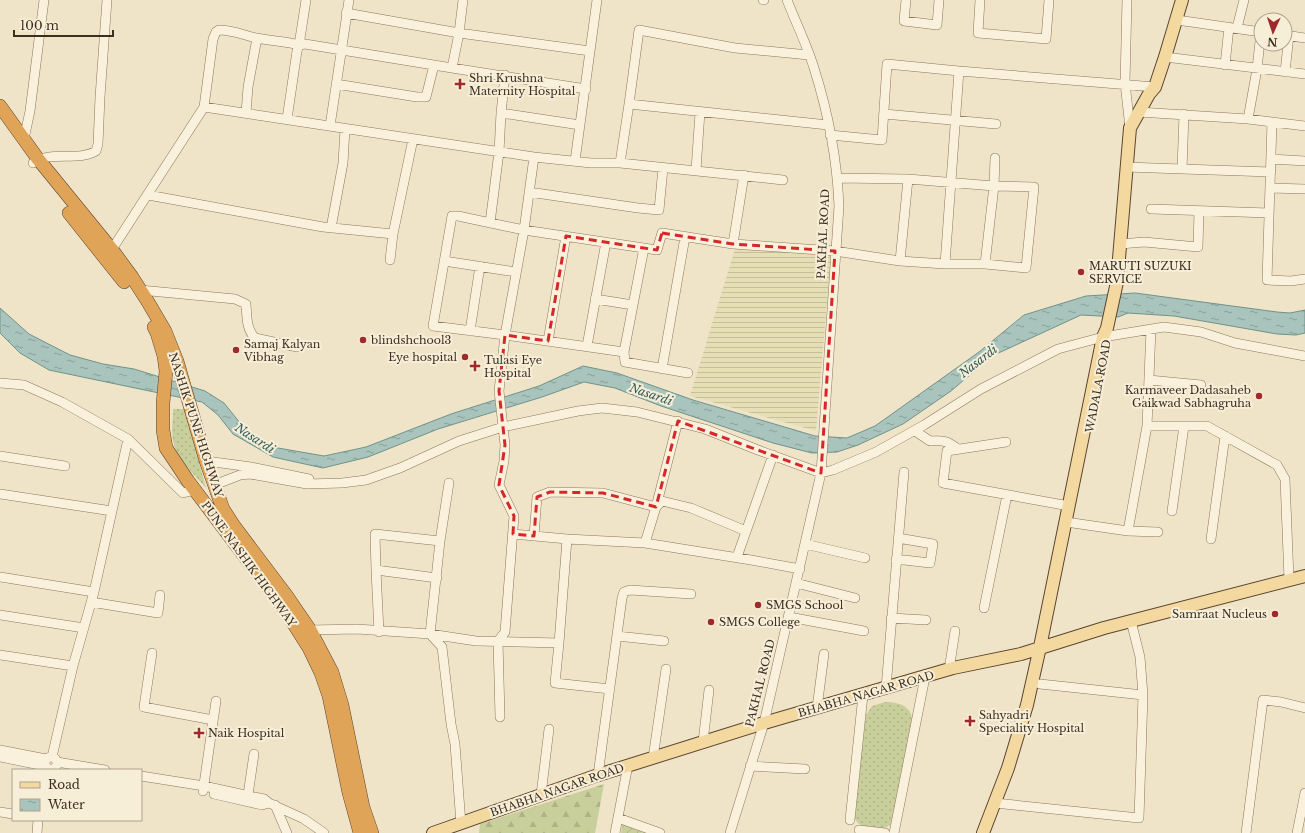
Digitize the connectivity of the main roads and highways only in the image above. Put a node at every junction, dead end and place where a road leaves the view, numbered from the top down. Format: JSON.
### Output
{"nodes":[{"id":1,"x":1174,"y":0,"type":"edge"},
{"id":2,"x":1182,"y":0,"type":"edge"},
{"id":3,"x":1151,"y":89,"type":"junction"},
{"id":4,"x":0,"y":106,"type":"edge"},
{"id":5,"x":0,"y":118,"type":"edge"},
{"id":6,"x":35,"y":161,"type":"junction"},
{"id":7,"x":109,"y":255,"type":"junction"},
{"id":8,"x":1106,"y":333,"type":"junction"},
{"id":9,"x":191,"y":486,"type":"joint"},
{"id":10,"x":1069,"y":523,"type":"junction"},
{"id":11,"x":1305,"y":576,"type":"edge"},
{"id":12,"x":305,"y":631,"type":"junction"},
{"id":13,"x":1044,"y":646,"type":"junction"},
{"id":14,"x":998,"y":803,"type":"junction"},
{"id":15,"x":360,"y":833,"type":"edge"},
{"id":16,"x":372,"y":833,"type":"edge"},
{"id":17,"x":433,"y":833,"type":"edge"},
{"id":18,"x":983,"y":833,"type":"edge"},
{"id":19,"x":991,"y":833,"type":"edge"}],
"edges":[{"from":1,"to":3,"type":"main road"},
{"from":2,"to":3,"type":"main road"},
{"from":3,"to":8,"type":"main road"},
{"from":4,"to":6,"type":"highway","name":"NASHIK PUNE HIGHWAY"},
{"from":5,"to":6,"type":"highway","name":"NASHIK PUNE HIGHWAY"},
{"from":6,"to":7,"type":"highway","name":"NASHIK PUNE HIGHWAY"},
{"from":7,"to":9,"type":"highway","name":"NASHIK PUNE HIGHWAY"},
{"from":7,"to":12,"type":"highway","name":"NASHIK PUNE HIGHWAY"},
{"from":8,"to":10,"type":"main road","name":"WADALA ROAD"},
{"from":8,"to":10,"type":"main road","name":"WADALA ROAD"},
{"from":9,"to":12,"type":"highway","name":"PUNE NASHIK HIGHWAY"},
{"from":10,"to":13,"type":"main road","name":"WADALA ROAD"},
{"from":11,"to":13,"type":"main road","name":"BHABHA NAGAR ROAD"},
{"from":12,"to":15,"type":"highway","name":"PUNE NASHIK HIGHWAY"},
{"from":12,"to":16,"type":"highway","name":"NASHIK PUNE HIGHWAY"},
{"from":13,"to":14,"type":"main road","name":"WADALA ROAD"},
{"from":13,"to":14,"type":"main road","name":"WADALA ROAD"},
{"from":13,"to":17,"type":"main road","name":"BHABHA NAGAR ROAD"},
{"from":14,"to":18,"type":"main road","name":"WADALA ROAD"},
{"from":14,"to":19,"type":"main road","name":"WADALA ROAD"}]}
